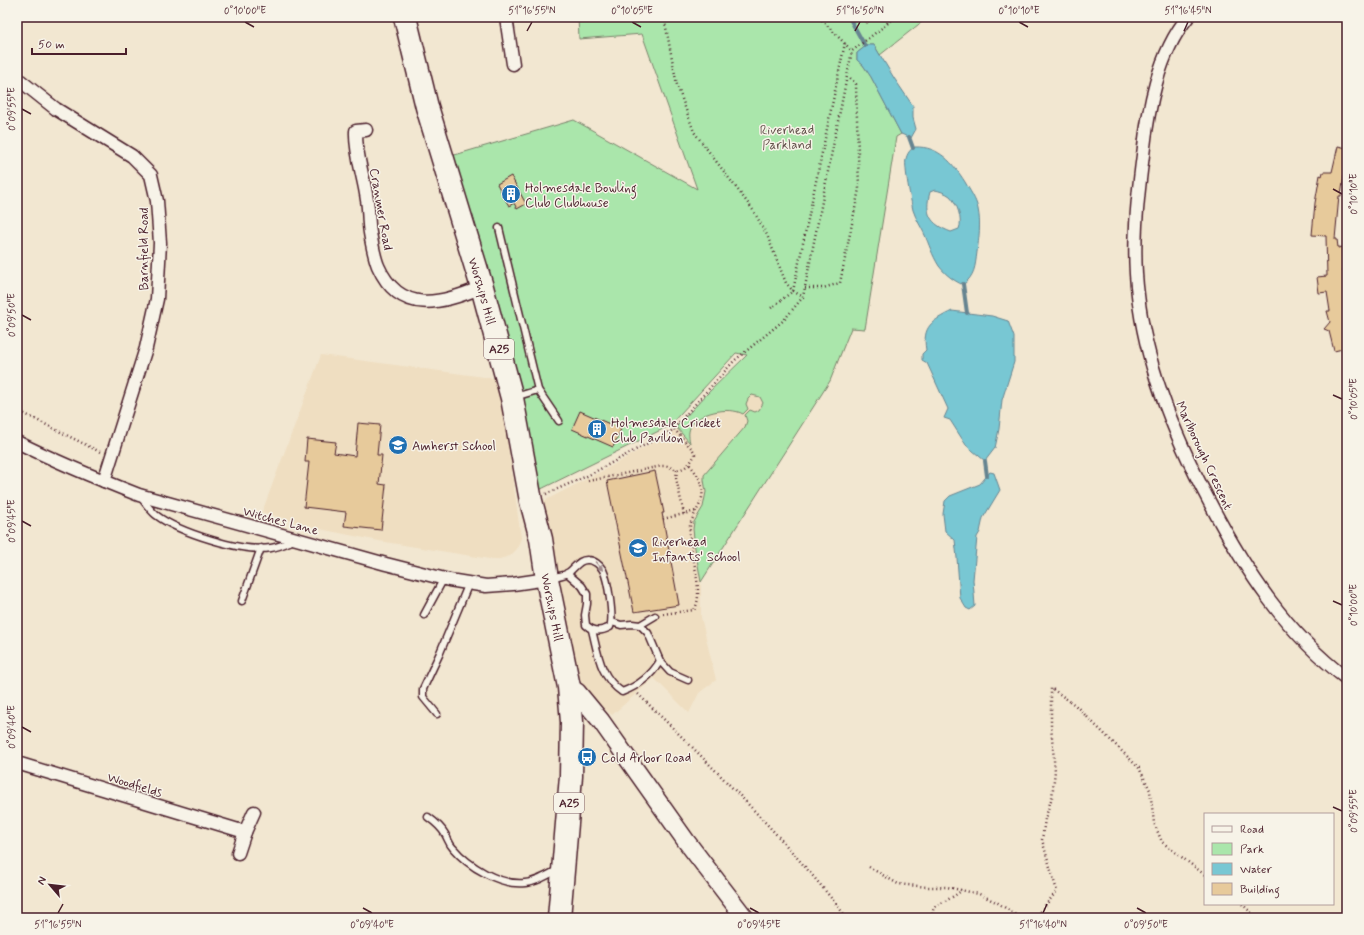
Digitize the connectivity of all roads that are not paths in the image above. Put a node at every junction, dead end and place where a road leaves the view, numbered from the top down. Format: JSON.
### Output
{"nodes":[{"id":1,"x":405,"y":17,"type":"edge"},
{"id":2,"x":506,"y":17,"type":"edge"},
{"id":3,"x":1188,"y":17,"type":"edge"},
{"id":4,"x":513,"y":64,"type":"dead end"},
{"id":5,"x":17,"y":78,"type":"edge"},
{"id":6,"x":356,"y":133,"type":"dead end"},
{"id":7,"x":500,"y":228,"type":"dead end"},
{"id":8,"x":482,"y":287,"type":"junction"},
{"id":9,"x":538,"y":390,"type":"junction"},
{"id":10,"x":512,"y":398,"type":"junction"},
{"id":11,"x":559,"y":421,"type":"dead end"},
{"id":12,"x":17,"y":442,"type":"edge"},
{"id":13,"x":104,"y":482,"type":"junction"},
{"id":14,"x":139,"y":495,"type":"junction"},
{"id":15,"x":296,"y":539,"type":"junction"},
{"id":16,"x":261,"y":548,"type":"junction"},
{"id":17,"x":557,"y":576,"type":"junction"},
{"id":18,"x":444,"y":578,"type":"junction"},
{"id":19,"x":469,"y":583,"type":"junction"},
{"id":20,"x":242,"y":601,"type":"dead end"},
{"id":21,"x":424,"y":615,"type":"dead end"},
{"id":22,"x":655,"y":616,"type":"road end"},
{"id":23,"x":612,"y":622,"type":"junction"},
{"id":24,"x":640,"y":625,"type":"junction"},
{"id":25,"x":592,"y":630,"type":"junction"},
{"id":26,"x":660,"y":661,"type":"junction"},
{"id":27,"x":1347,"y":679,"type":"edge"},
{"id":28,"x":688,"y":680,"type":"dead end"},
{"id":29,"x":569,"y":688,"type":"junction"},
{"id":30,"x":437,"y":714,"type":"dead end"},
{"id":31,"x":17,"y":763,"type":"edge"},
{"id":32,"x":254,"y":812,"type":"dead end"},
{"id":33,"x":428,"y":817,"type":"dead end"},
{"id":34,"x":245,"y":832,"type":"junction"},
{"id":35,"x":238,"y":853,"type":"dead end"},
{"id":36,"x":564,"y":867,"type":"junction"},
{"id":37,"x":559,"y":918,"type":"edge"},
{"id":38,"x":745,"y":918,"type":"edge"}],
"edges":[{"from":1,"to":8,"type":"highway","name":"Worships Hill","number":"A25"},
{"from":2,"to":4,"type":"street"},
{"from":3,"to":27,"type":"street","name":"Marlborough Crescent"},
{"from":5,"to":13,"type":"street","name":"Barnfield Road"},
{"from":6,"to":8,"type":"street","name":"Cranmer Road"},
{"from":7,"to":9,"type":"lane"},
{"from":8,"to":10,"type":"highway","name":"Worships Hill","number":"A25"},
{"from":9,"to":10,"type":"lane"},
{"from":9,"to":11,"type":"lane"},
{"from":10,"to":17,"type":"highway","name":"Worships Hill","number":"A25"},
{"from":12,"to":13,"type":"street","name":"Witches Lane"},
{"from":13,"to":14,"type":"street","name":"Witches Lane"},
{"from":14,"to":15,"type":"street","name":"Witches Lane"},
{"from":14,"to":16,"type":"lane"},
{"from":15,"to":16,"type":"lane"},
{"from":15,"to":18,"type":"street","name":"Witches Lane"},
{"from":16,"to":20,"type":"lane"},
{"from":17,"to":19,"type":"street","name":"Witches Lane"},
{"from":17,"to":23,"type":"lane","one_way":true},
{"from":17,"to":25,"type":"lane"},
{"from":17,"to":29,"type":"highway","name":"Worships Hill","number":"A25"},
{"from":18,"to":19,"type":"street","name":"Witches Lane"},
{"from":18,"to":21,"type":"lane"},
{"from":19,"to":30,"type":"lane"},
{"from":22,"to":24,"type":"lane"},
{"from":23,"to":24,"type":"lane"},
{"from":23,"to":25,"type":"lane"},
{"from":24,"to":26,"type":"lane"},
{"from":25,"to":26,"type":"lane"},
{"from":26,"to":28,"type":"lane"},
{"from":29,"to":36,"type":"highway","number":"A25"},
{"from":29,"to":38,"type":"main road"},
{"from":31,"to":34,"type":"street","name":"Woodfields"},
{"from":32,"to":34,"type":"street"},
{"from":33,"to":36,"type":"lane"},
{"from":34,"to":35,"type":"street"},
{"from":36,"to":37,"type":"highway","number":"A25"}]}
